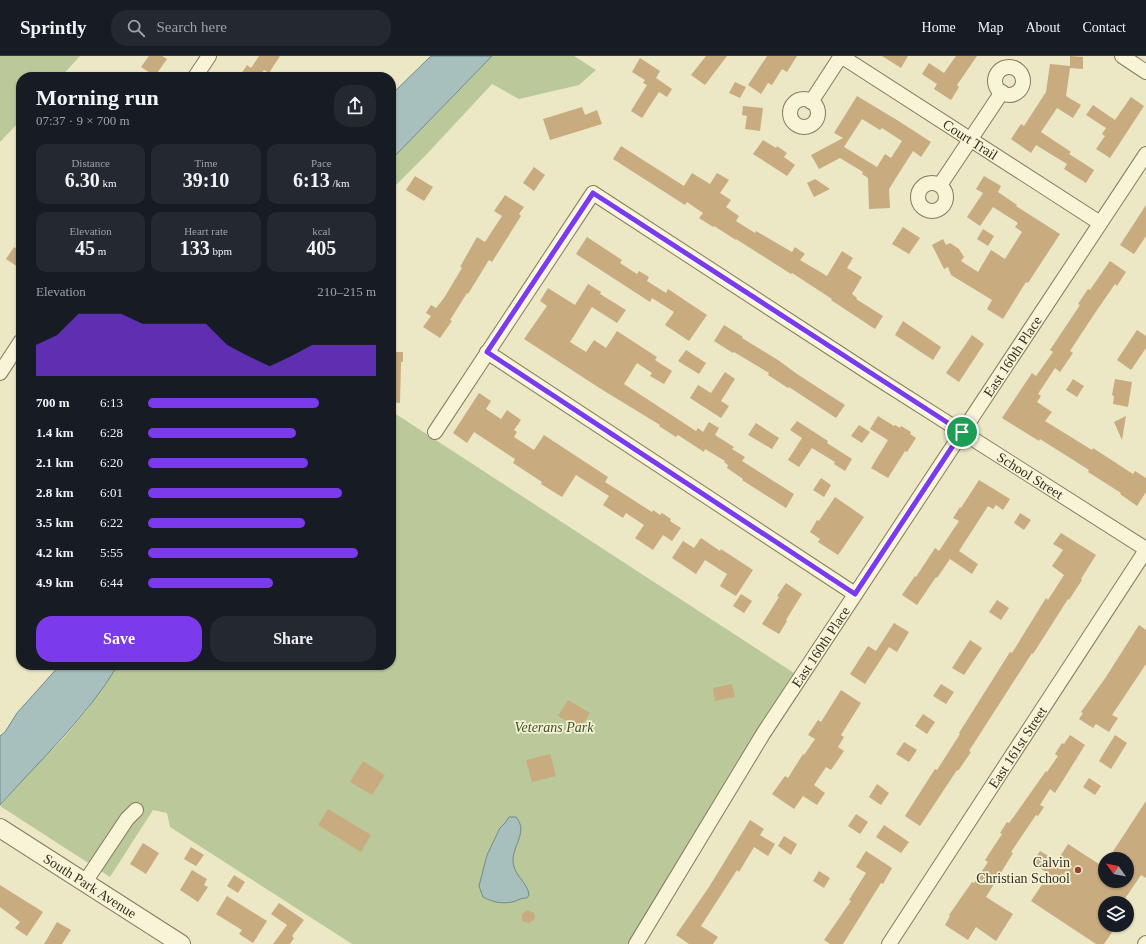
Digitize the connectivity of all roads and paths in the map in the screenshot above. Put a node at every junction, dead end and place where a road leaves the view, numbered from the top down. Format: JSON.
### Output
{"nodes":[{"id":1,"x":209,"y":56,"type":"edge"},
{"id":2,"x":841,"y":56,"type":"edge"},
{"id":3,"x":1122,"y":56,"type":"edge"},
{"id":4,"x":198,"y":72,"type":"edge"},
{"id":5,"x":1146,"y":72,"type":"edge"},
{"id":6,"x":1002,"y":92,"type":"dead end"},
{"id":7,"x":812,"y":102,"type":"dead end"},
{"id":8,"x":970,"y":139,"type":"junction"},
{"id":9,"x":1146,"y":154,"type":"edge"},
{"id":10,"x":940,"y":185,"type":"dead end"},
{"id":11,"x":1100,"y":223,"type":"junction"},
{"id":12,"x":16,"y":349,"type":"edge"},
{"id":13,"x":487,"y":352,"type":"junction"},
{"id":14,"x":0,"y":373,"type":"edge"},
{"id":15,"x":435,"y":432,"type":"dead end"},
{"id":16,"x":962,"y":432,"type":"junction"},
{"id":17,"x":1146,"y":550,"type":"edge"},
{"id":18,"x":855,"y":594,"type":"junction"},
{"id":19,"x":136,"y":810,"type":"dead end"},
{"id":20,"x":1,"y":829,"type":"edge"},
{"id":21,"x":85,"y":882,"type":"junction"},
{"id":22,"x":181,"y":944,"type":"edge"},
{"id":23,"x":636,"y":944,"type":"edge"},
{"id":24,"x":889,"y":944,"type":"edge"}],
"edges":[{"from":1,"to":4,"type":"street"},
{"from":2,"to":7,"type":"street"},
{"from":2,"to":8,"type":"street","name":"Court Trail"},
{"from":3,"to":5,"type":"street"},
{"from":6,"to":8,"type":"street"},
{"from":8,"to":10,"type":"street"},
{"from":8,"to":11,"type":"street","name":"Court Trail"},
{"from":9,"to":11,"type":"street","name":"East 160th Place"},
{"from":11,"to":16,"type":"street","name":"East 160th Place"},
{"from":12,"to":14,"type":"street"},
{"from":13,"to":15,"type":"street"},
{"from":13,"to":16,"type":"street","name":"School Street"},
{"from":13,"to":18,"type":"street"},
{"from":16,"to":17,"type":"street","name":"School Street"},
{"from":16,"to":18,"type":"street","name":"East 160th Place"},
{"from":17,"to":24,"type":"street","name":"East 161st Street"},
{"from":18,"to":23,"type":"street","name":"East 160th Place"},
{"from":19,"to":21,"type":"street"},
{"from":20,"to":21,"type":"street","name":"South Park Avenue"},
{"from":21,"to":22,"type":"street","name":"South Park Avenue"}]}
